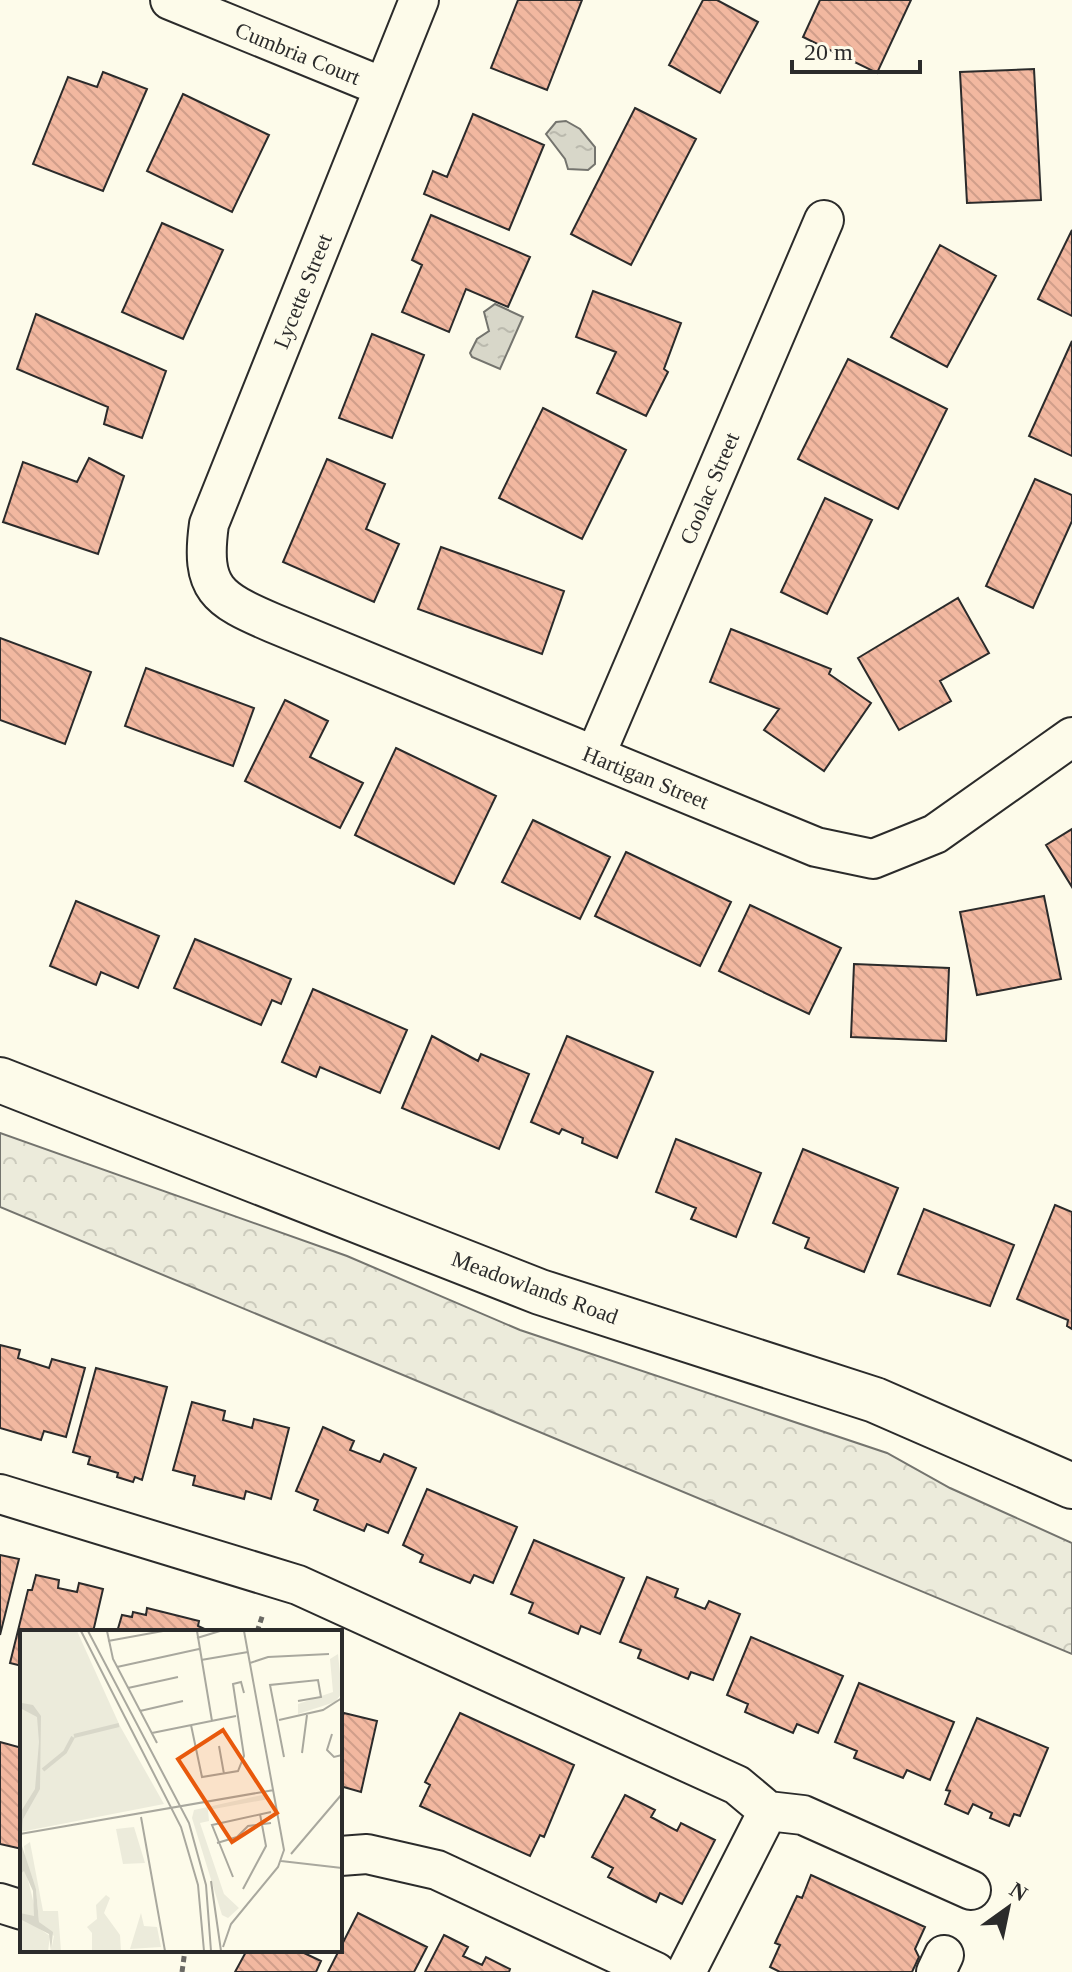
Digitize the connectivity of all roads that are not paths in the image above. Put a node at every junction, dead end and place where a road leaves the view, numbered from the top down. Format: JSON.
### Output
{"nodes":[{"id":1,"x":170,"y":0,"type":"edge"},
{"id":2,"x":419,"y":0,"type":"edge"},
{"id":3,"x":383,"y":87,"type":"junction"},
{"id":4,"x":824,"y":220,"type":"dead end"},
{"id":5,"x":212,"y":586,"type":"joint"},
{"id":6,"x":1072,"y":737,"type":"edge"},
{"id":7,"x":595,"y":756,"type":"junction"},
{"id":8,"x":0,"y":1080,"type":"edge"},
{"id":9,"x":1072,"y":1486,"type":"edge"},
{"id":10,"x":0,"y":1494,"type":"edge"},
{"id":11,"x":768,"y":1811,"type":"junction"},
{"id":12,"x":342,"y":1856,"type":"edge"},
{"id":13,"x":971,"y":1890,"type":"dead end"},
{"id":14,"x":0,"y":1903,"type":"edge"},
{"id":15,"x":20,"y":1909,"type":"edge"},
{"id":16,"x":656,"y":1972,"type":"edge"},
{"id":17,"x":686,"y":1972,"type":"edge"}],
"edges":[{"from":1,"to":3,"type":"street","name":"Cumbria Court"},
{"from":2,"to":3,"type":"street","name":"Lycette Street"},
{"from":3,"to":5,"type":"street","name":"Lycette Street"},
{"from":4,"to":7,"type":"street","name":"Coolac Street"},
{"from":5,"to":7,"type":"street","name":"Hartigan Street"},
{"from":6,"to":7,"type":"street","name":"Hartigan Street"},
{"from":8,"to":9,"type":"main road","name":"Meadowlands Road"},
{"from":10,"to":11,"type":"street"},
{"from":11,"to":13,"type":"street"},
{"from":11,"to":17,"type":"street"},
{"from":12,"to":16,"type":"street"},
{"from":14,"to":15,"type":"street"}]}
